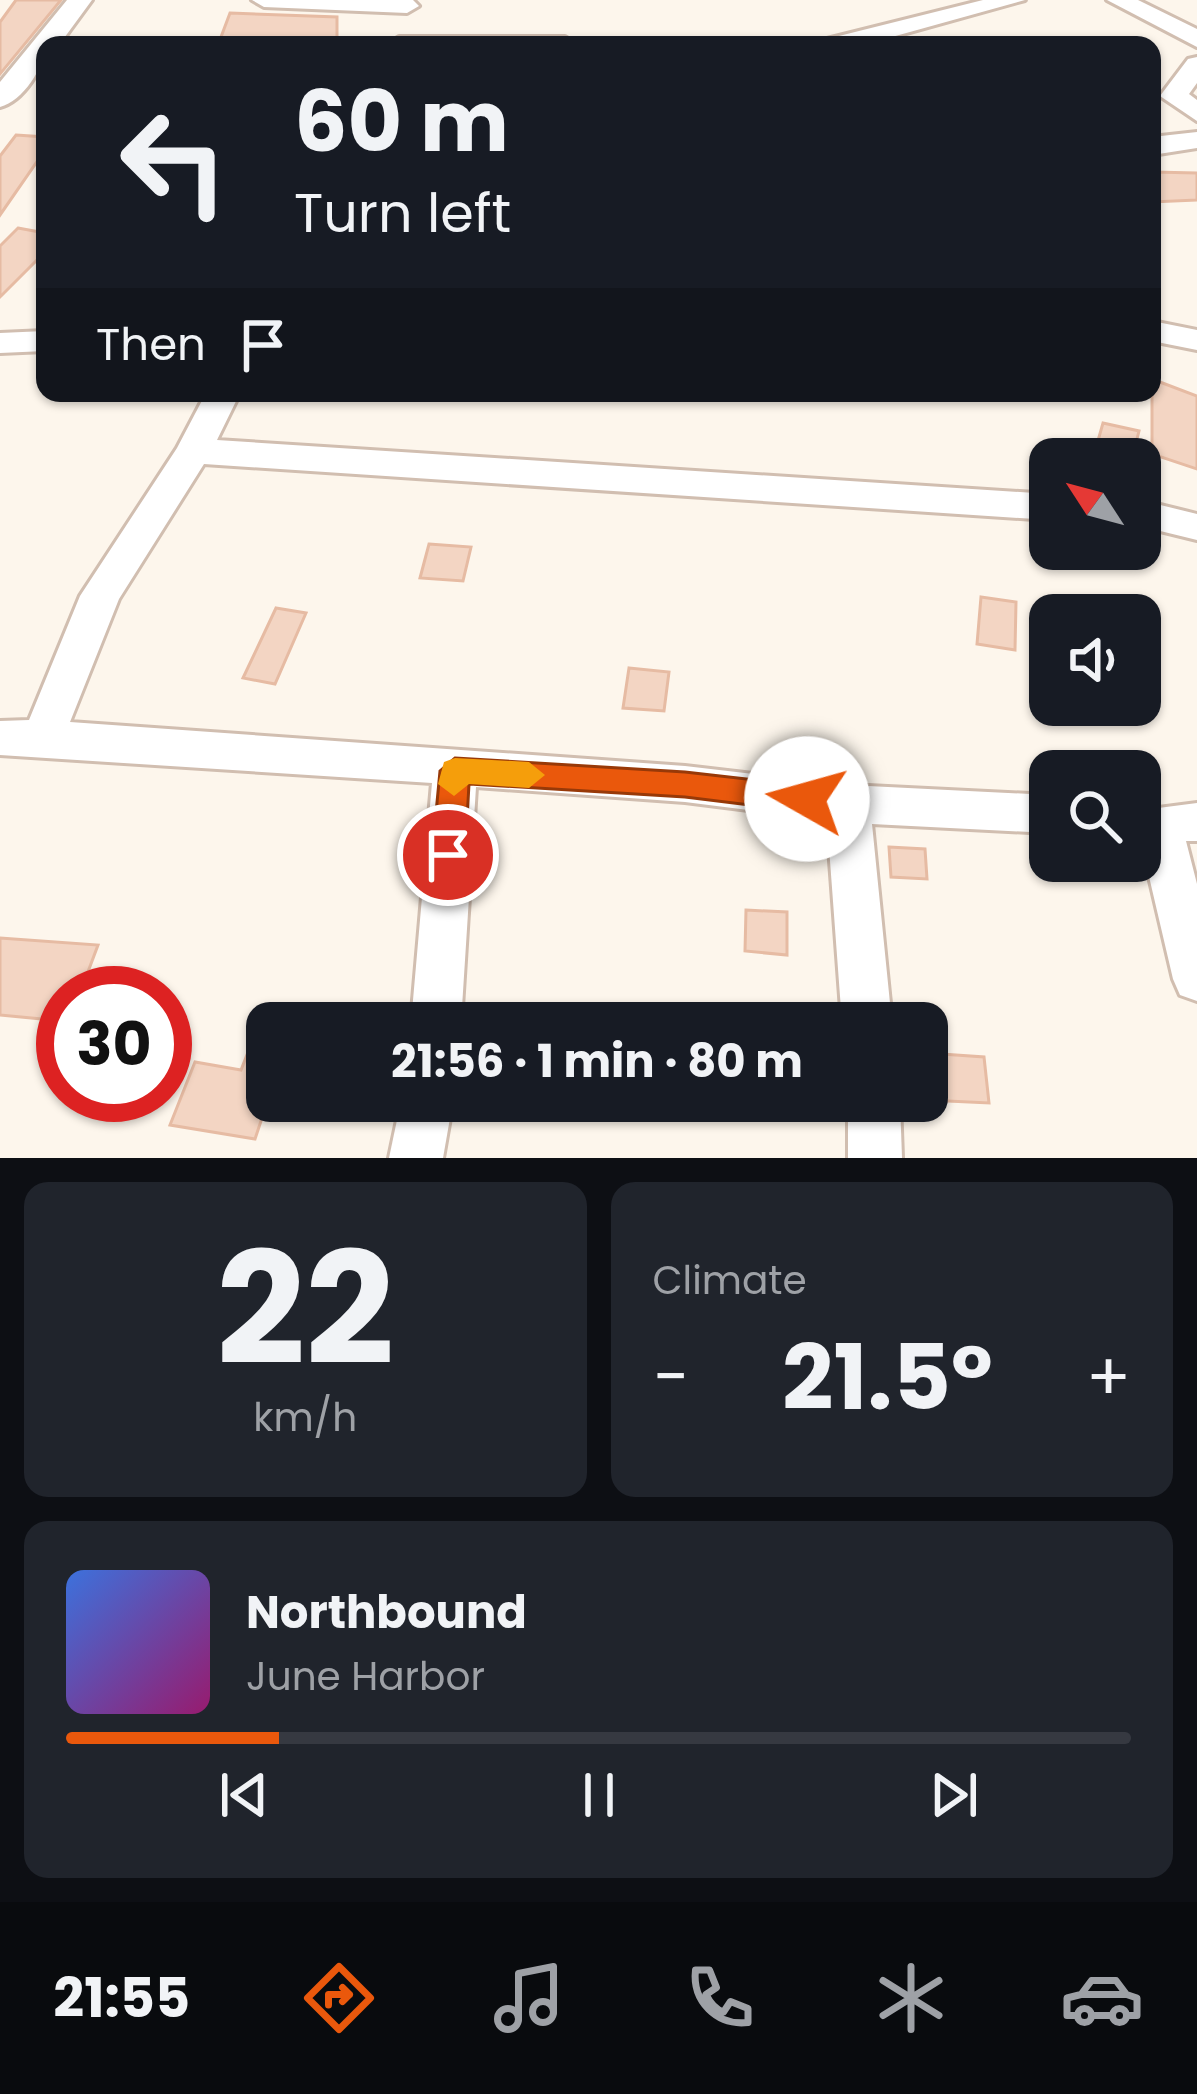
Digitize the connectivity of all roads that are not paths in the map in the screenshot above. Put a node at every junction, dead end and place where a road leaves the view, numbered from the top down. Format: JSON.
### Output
{"nodes":[{"id":1,"x":80,"y":0,"type":"edge"},
{"id":2,"x":264,"y":0,"type":"edge"},
{"id":3,"x":1013,"y":0,"type":"edge"},
{"id":4,"x":1119,"y":0,"type":"edge"},
{"id":5,"x":409,"y":3,"type":"edge"},
{"id":6,"x":53,"y":36,"type":"edge"},
{"id":7,"x":401,"y":36,"type":"edge"},
{"id":8,"x":868,"y":36,"type":"edge"},
{"id":9,"x":1197,"y":39,"type":"edge"},
{"id":10,"x":1197,"y":65,"type":"edge"},
{"id":11,"x":36,"y":72,"type":"edge"},
{"id":12,"x":0,"y":99,"type":"edge"},
{"id":13,"x":1197,"y":112,"type":"edge"},
{"id":14,"x":1197,"y":140,"type":"edge"},
{"id":15,"x":1161,"y":145,"type":"edge"},
{"id":16,"x":1161,"y":333,"type":"edge"},
{"id":17,"x":1197,"y":340,"type":"edge"},
{"id":18,"x":36,"y":343,"type":"edge"},
{"id":19,"x":3,"y":350,"type":"edge"},
{"id":20,"x":218,"y":402,"type":"edge"},
{"id":21,"x":194,"y":451,"type":"junction"},
{"id":22,"x":1029,"y":506,"type":"edge"},
{"id":23,"x":1161,"y":518,"type":"edge"},
{"id":24,"x":1197,"y":527,"type":"edge"},
{"id":25,"x":21,"y":738,"type":"edge"},
{"id":26,"x":455,"y":771,"type":"junction"},
{"id":27,"x":848,"y":804,"type":"junction"},
{"id":28,"x":1029,"y":813,"type":"edge"},
{"id":29,"x":1165,"y":822,"type":"edge"},
{"id":30,"x":1197,"y":979,"type":"edge"},
{"id":31,"x":438,"y":1002,"type":"edge"},
{"id":32,"x":865,"y":1002,"type":"edge"},
{"id":33,"x":424,"y":1122,"type":"edge"},
{"id":34,"x":874,"y":1122,"type":"edge"},
{"id":35,"x":416,"y":1158,"type":"edge"},
{"id":36,"x":875,"y":1158,"type":"edge"}],
"edges":[{"from":1,"to":6,"type":"street"},
{"from":2,"to":5,"type":"street"},
{"from":3,"to":8,"type":"street"},
{"from":4,"to":9,"type":"street"},
{"from":5,"to":7,"type":"street"},
{"from":10,"to":13,"type":"street"},
{"from":11,"to":12,"type":"street"},
{"from":14,"to":15,"type":"street"},
{"from":16,"to":17,"type":"street"},
{"from":18,"to":19,"type":"street"},
{"from":20,"to":21,"type":"street"},
{"from":21,"to":22,"type":"street"},
{"from":21,"to":25,"type":"street"},
{"from":23,"to":24,"type":"street"},
{"from":25,"to":26,"type":"street"},
{"from":26,"to":27,"type":"street"},
{"from":26,"to":31,"type":"street"},
{"from":27,"to":28,"type":"street"},
{"from":27,"to":32,"type":"street"},
{"from":29,"to":30,"type":"street"},
{"from":33,"to":35,"type":"street"},
{"from":34,"to":36,"type":"street"}]}
